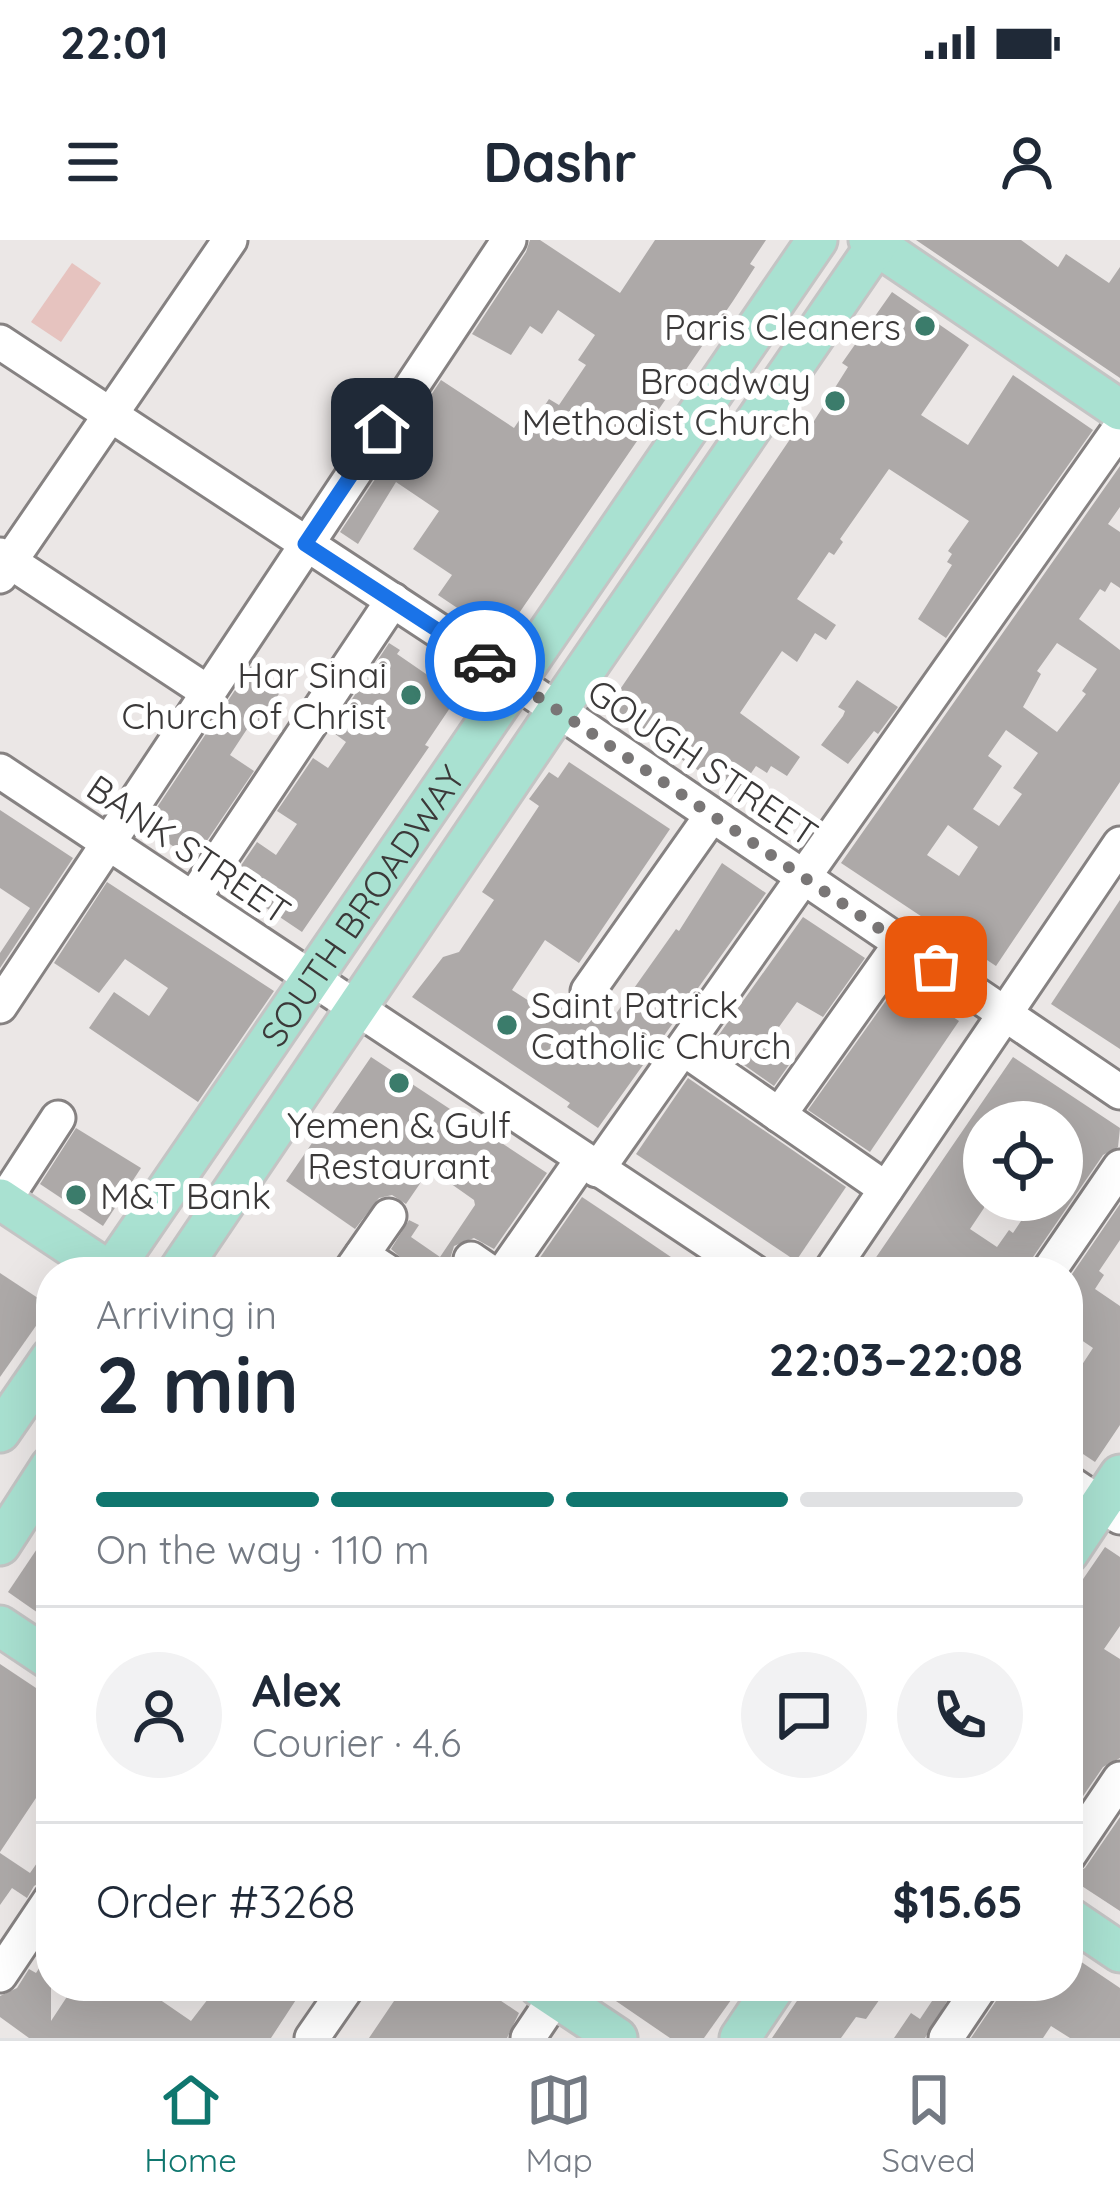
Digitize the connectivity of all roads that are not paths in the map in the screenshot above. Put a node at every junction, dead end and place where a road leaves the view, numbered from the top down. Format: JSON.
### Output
{"nodes":[{"id":1,"x":230,"y":240,"type":"edge"},
{"id":2,"x":509,"y":240,"type":"edge"},
{"id":3,"x":817,"y":240,"type":"edge"},
{"id":4,"x":875,"y":242,"type":"edge"},
{"id":5,"x":0,"y":342,"type":"edge"},
{"id":6,"x":1120,"y":410,"type":"edge"},
{"id":7,"x":112,"y":416,"type":"junction"},
{"id":8,"x":1120,"y":428,"type":"edge"},
{"id":9,"x":305,"y":544,"type":"junction"},
{"id":10,"x":3,"y":564,"type":"edge"},
{"id":11,"x":393,"y":600,"type":"junction"},
{"id":12,"x":515,"y":681,"type":"junction"},
{"id":13,"x":206,"y":691,"type":"junction"},
{"id":14,"x":556,"y":711,"type":"junction"},
{"id":15,"x":0,"y":770,"type":"edge"},
{"id":16,"x":712,"y":815,"type":"junction"},
{"id":17,"x":107,"y":842,"type":"junction"},
{"id":18,"x":1120,"y":844,"type":"edge"},
{"id":19,"x":806,"y":878,"type":"junction"},
{"id":20,"x":193,"y":899,"type":"junction"},
{"id":21,"x":902,"y":943,"type":"junction"},
{"id":22,"x":314,"y":980,"type":"junction"},
{"id":23,"x":588,"y":991,"type":"dead end"},
{"id":24,"x":0,"y":1005,"type":"edge"},
{"id":25,"x":357,"y":1009,"type":"junction"},
{"id":26,"x":1005,"y":1013,"type":"junction"},
{"id":27,"x":684,"y":1049,"type":"junction"},
{"id":28,"x":1120,"y":1092,"type":"edge"},
{"id":29,"x":779,"y":1115,"type":"junction"},
{"id":30,"x":58,"y":1118,"type":"dead end"},
{"id":31,"x":590,"y":1165,"type":"junction"},
{"id":32,"x":1120,"y":1167,"type":"edge"},
{"id":33,"x":886,"y":1189,"type":"junction"},
{"id":34,"x":2,"y":1200,"type":"edge"},
{"id":35,"x":389,"y":1216,"type":"dead end"},
{"id":36,"x":88,"y":1257,"type":"edge"},
{"id":37,"x":120,"y":1257,"type":"edge"},
{"id":38,"x":188,"y":1257,"type":"edge"},
{"id":39,"x":371,"y":1257,"type":"edge"},
{"id":40,"x":516,"y":1257,"type":"edge"},
{"id":41,"x":731,"y":1257,"type":"edge"},
{"id":42,"x":840,"y":1257,"type":"edge"},
{"id":43,"x":1058,"y":1257,"type":"edge"},
{"id":44,"x":36,"y":1380,"type":"edge"},
{"id":45,"x":0,"y":1432,"type":"edge"},
{"id":46,"x":36,"y":1489,"type":"edge"},
{"id":47,"x":1102,"y":1495,"type":"edge"},
{"id":48,"x":1083,"y":1527,"type":"edge"},
{"id":49,"x":0,"y":1545,"type":"edge"},
{"id":50,"x":0,"y":1626,"type":"edge"},
{"id":51,"x":36,"y":1650,"type":"edge"},
{"id":52,"x":1120,"y":1779,"type":"edge"},
{"id":53,"x":1083,"y":1834,"type":"edge"},
{"id":54,"x":36,"y":1921,"type":"edge"},
{"id":55,"x":1083,"y":1927,"type":"edge"},
{"id":56,"x":1120,"y":1952,"type":"edge"},
{"id":57,"x":0,"y":1975,"type":"edge"},
{"id":58,"x":338,"y":2001,"type":"edge"},
{"id":59,"x":546,"y":2001,"type":"edge"},
{"id":60,"x":567,"y":2001,"type":"edge"},
{"id":61,"x":765,"y":2001,"type":"edge"},
{"id":62,"x":971,"y":2001,"type":"edge"},
{"id":63,"x":312,"y":2038,"type":"edge"},
{"id":64,"x":528,"y":2038,"type":"edge"},
{"id":65,"x":616,"y":2038,"type":"edge"},
{"id":66,"x":740,"y":2038,"type":"edge"},
{"id":67,"x":946,"y":2038,"type":"edge"}],
"edges":[{"from":1,"to":7,"type":"street"},
{"from":2,"to":9,"type":"street"},
{"from":3,"to":12,"type":"main road","name":"SOUTH BROADWAY"},
{"from":4,"to":6,"type":"main road"},
{"from":4,"to":14,"type":"main road","name":"SOUTH BROADWAY"},
{"from":5,"to":7,"type":"street","name":"GOUGH STREET"},
{"from":7,"to":9,"type":"street","name":"GOUGH STREET"},
{"from":7,"to":10,"type":"street"},
{"from":8,"to":19,"type":"street"},
{"from":9,"to":11,"type":"street","name":"GOUGH STREET"},
{"from":9,"to":13,"type":"street"},
{"from":10,"to":13,"type":"street"},
{"from":11,"to":12,"type":"street","name":"GOUGH STREET"},
{"from":11,"to":20,"type":"street"},
{"from":12,"to":14,"type":"street","name":"GOUGH STREET"},
{"from":12,"to":22,"type":"main road","name":"SOUTH BROADWAY"},
{"from":13,"to":17,"type":"street"},
{"from":14,"to":16,"type":"street","name":"GOUGH STREET"},
{"from":14,"to":25,"type":"main road","name":"SOUTH BROADWAY"},
{"from":15,"to":17,"type":"street","name":"BANK STREET"},
{"from":16,"to":19,"type":"street","name":"GOUGH STREET"},
{"from":16,"to":23,"type":"street"},
{"from":17,"to":20,"type":"street","name":"BANK STREET"},
{"from":17,"to":24,"type":"street"},
{"from":18,"to":26,"type":"street"},
{"from":19,"to":21,"type":"street","name":"GOUGH STREET"},
{"from":19,"to":27,"type":"street"},
{"from":20,"to":22,"type":"street","name":"BANK STREET"},
{"from":21,"to":26,"type":"street","name":"GOUGH STREET"},
{"from":21,"to":29,"type":"street"},
{"from":22,"to":25,"type":"street","name":"BANK STREET"},
{"from":22,"to":37,"type":"main road","name":"SOUTH BROADWAY"},
{"from":25,"to":31,"type":"street","name":"BANK STREET"},
{"from":25,"to":38,"type":"main road","name":"SOUTH BROADWAY"},
{"from":26,"to":28,"type":"street","name":"GOUGH STREET"},
{"from":26,"to":33,"type":"street"},
{"from":27,"to":29,"type":"street"},
{"from":27,"to":31,"type":"street"},
{"from":29,"to":33,"type":"street"},
{"from":30,"to":34,"type":"street"},
{"from":31,"to":40,"type":"street"},
{"from":31,"to":41,"type":"street","name":"BANK STREET"},
{"from":32,"to":43,"type":"street"},
{"from":33,"to":42,"type":"street"},
{"from":34,"to":36,"type":"main road"},
{"from":35,"to":39,"type":"street"},
{"from":44,"to":45,"type":"main road"},
{"from":46,"to":49,"type":"main road"},
{"from":47,"to":48,"type":"main road"},
{"from":50,"to":51,"type":"main road"},
{"from":52,"to":53,"type":"street"},
{"from":54,"to":57,"type":"street"},
{"from":55,"to":56,"type":"main road"},
{"from":58,"to":63,"type":"street"},
{"from":59,"to":64,"type":"street"},
{"from":60,"to":65,"type":"main road"},
{"from":61,"to":66,"type":"main road"},
{"from":62,"to":67,"type":"street"}]}
